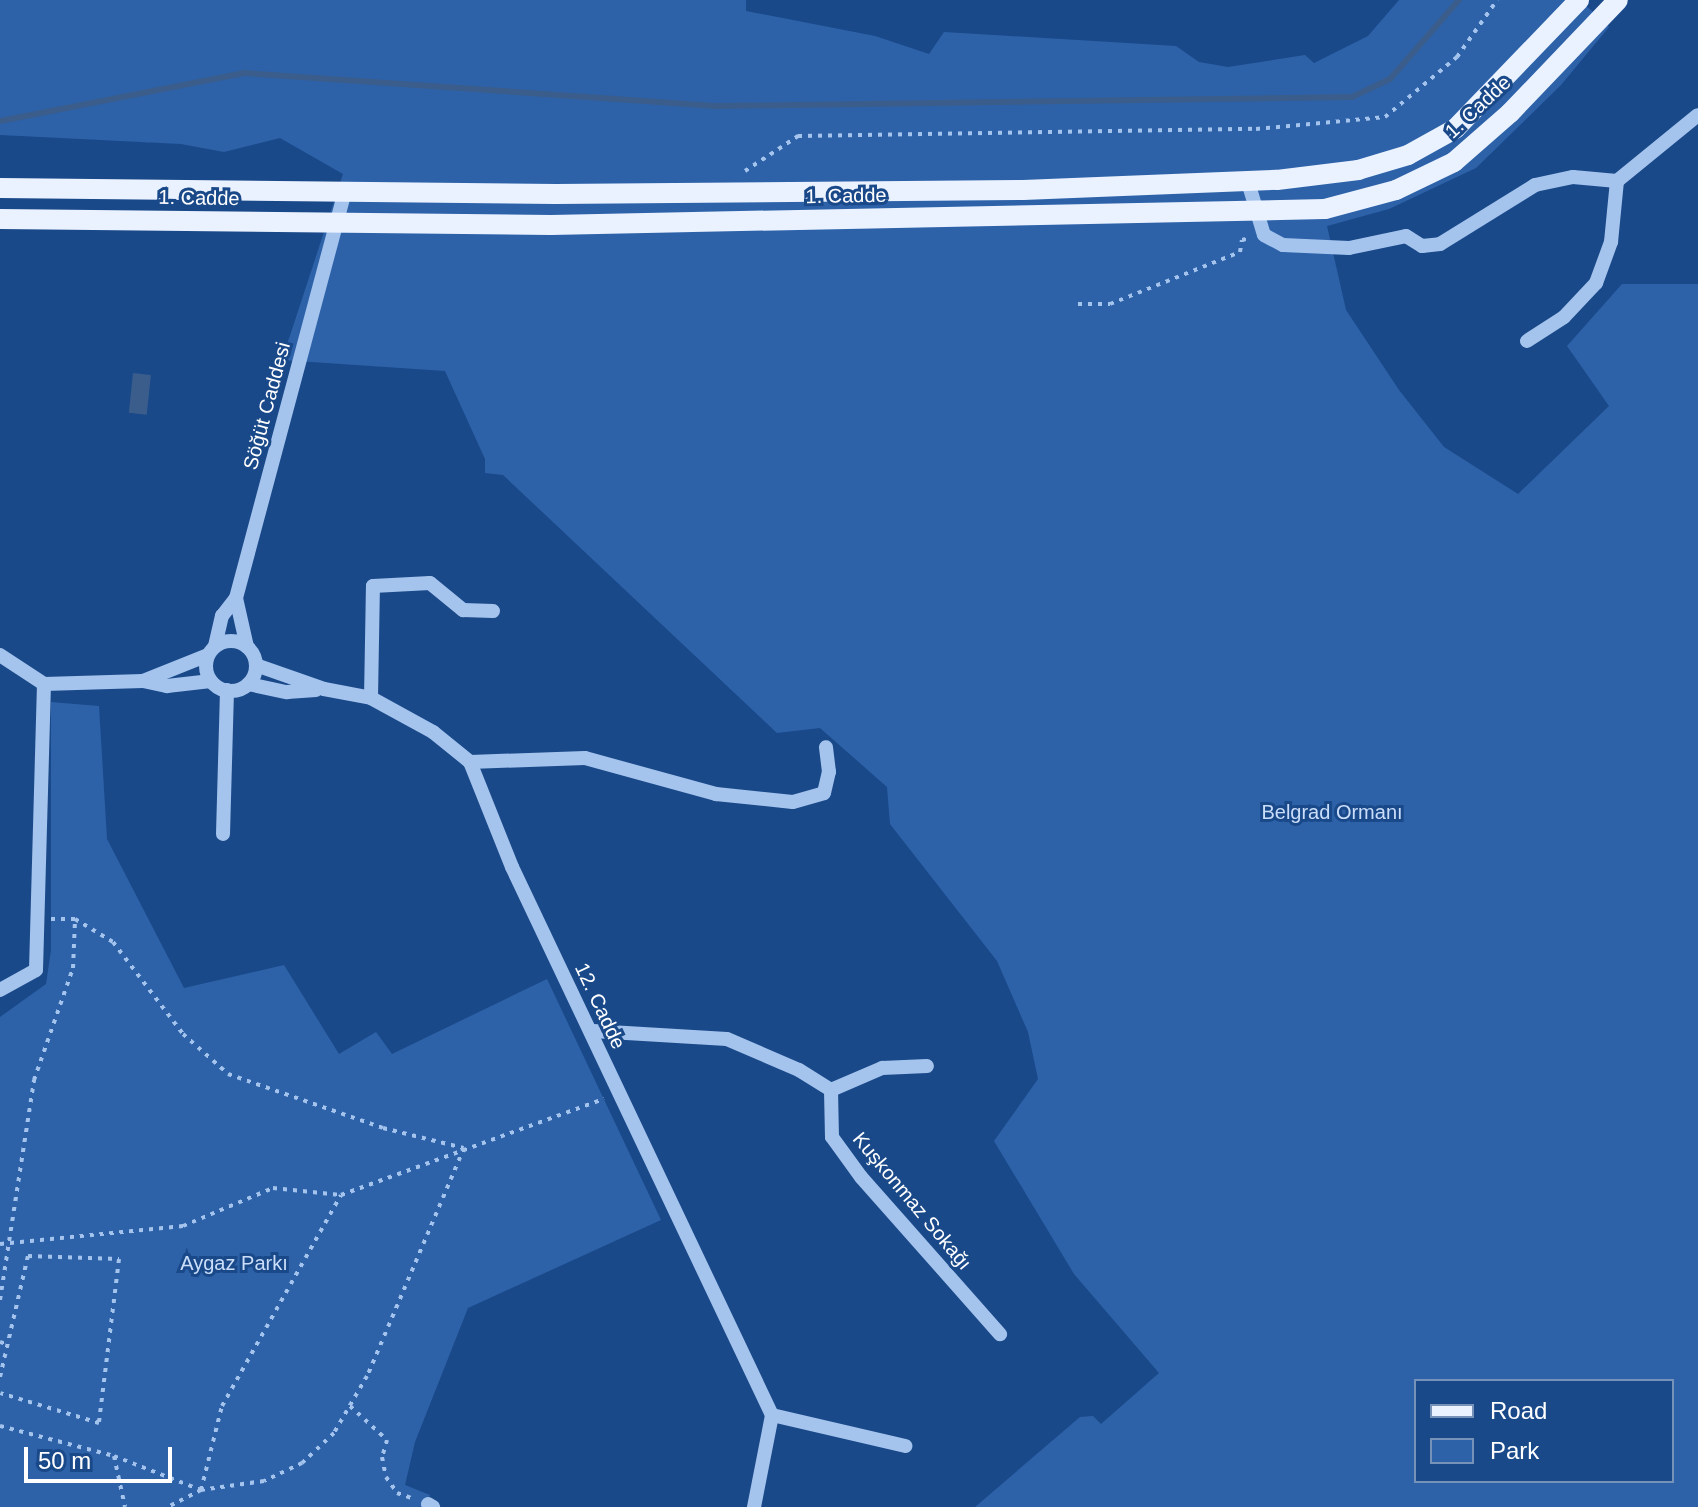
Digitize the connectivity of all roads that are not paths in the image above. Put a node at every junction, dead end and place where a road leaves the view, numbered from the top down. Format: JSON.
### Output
{"nodes":[{"id":1,"x":1579,"y":0,"type":"edge"},
{"id":2,"x":1617,"y":0,"type":"edge"},
{"id":3,"x":1698,"y":115,"type":"edge"},
{"id":4,"x":1617,"y":181,"type":"junction"},
{"id":5,"x":1248,"y":182,"type":"junction"},
{"id":6,"x":0,"y":188,"type":"edge"},
{"id":7,"x":344,"y":194,"type":"junction"},
{"id":8,"x":1254,"y":214,"type":"junction"},
{"id":9,"x":0,"y":219,"type":"edge"},
{"id":10,"x":337,"y":224,"type":"junction"},
{"id":11,"x":1527,"y":341,"type":"dead end"},
{"id":12,"x":236,"y":598,"type":"junction"},
{"id":13,"x":493,"y":611,"type":"dead end"},
{"id":14,"x":247,"y":647,"type":"junction"},
{"id":15,"x":211,"y":651,"type":"junction"},
{"id":16,"x":0,"y":655,"type":"edge"},
{"id":17,"x":256,"y":665,"type":"junction"},
{"id":18,"x":143,"y":681,"type":"junction"},
{"id":19,"x":211,"y":681,"type":"junction"},
{"id":20,"x":44,"y":684,"type":"junction"},
{"id":21,"x":248,"y":684,"type":"junction"},
{"id":22,"x":324,"y":689,"type":"junction"},
{"id":23,"x":227,"y":690,"type":"junction"},
{"id":24,"x":371,"y":698,"type":"junction"},
{"id":25,"x":826,"y":747,"type":"dead end"},
{"id":26,"x":470,"y":762,"type":"junction"},
{"id":27,"x":223,"y":834,"type":"dead end"},
{"id":28,"x":0,"y":990,"type":"edge"},
{"id":29,"x":593,"y":1031,"type":"junction"},
{"id":30,"x":927,"y":1066,"type":"dead end"},
{"id":31,"x":831,"y":1090,"type":"junction"},
{"id":32,"x":1000,"y":1334,"type":"dead end"},
{"id":33,"x":772,"y":1415,"type":"junction"},
{"id":34,"x":905,"y":1446,"type":"dead end"},
{"id":35,"x":754,"y":1507,"type":"edge"}],
"edges":[{"from":1,"to":5,"type":"main road","name":"1. Cadde"},
{"from":2,"to":8,"type":"main road","name":"1. Cadde"},
{"from":3,"to":4,"type":"street"},
{"from":4,"to":8,"type":"street"},
{"from":4,"to":11,"type":"street"},
{"from":5,"to":7,"type":"main road","name":"1. Cadde"},
{"from":5,"to":8,"type":"street"},
{"from":6,"to":7,"type":"main road","name":"1. Cadde"},
{"from":7,"to":10,"type":"street","name":"Söğüt Caddesi"},
{"from":8,"to":10,"type":"main road","name":"1. Cadde"},
{"from":9,"to":10,"type":"main road","name":"1. Cadde"},
{"from":10,"to":12,"type":"street","name":"Söğüt Caddesi"},
{"from":12,"to":14,"type":"street"},
{"from":12,"to":15,"type":"street","name":"Söğüt Caddesi"},
{"from":13,"to":24,"type":"street"},
{"from":14,"to":15,"type":"street"},
{"from":14,"to":17,"type":"street"},
{"from":15,"to":18,"type":"street"},
{"from":15,"to":19,"type":"street"},
{"from":16,"to":20,"type":"street"},
{"from":17,"to":21,"type":"street"},
{"from":17,"to":22,"type":"street"},
{"from":18,"to":19,"type":"street"},
{"from":18,"to":20,"type":"street"},
{"from":19,"to":23,"type":"street"},
{"from":20,"to":28,"type":"street"},
{"from":21,"to":22,"type":"street"},
{"from":21,"to":23,"type":"street"},
{"from":22,"to":24,"type":"street","name":"12. Cadde"},
{"from":23,"to":27,"type":"street"},
{"from":24,"to":26,"type":"street","name":"12. Cadde"},
{"from":25,"to":26,"type":"street"},
{"from":26,"to":29,"type":"street","name":"12. Cadde"},
{"from":29,"to":31,"type":"street"},
{"from":29,"to":33,"type":"street","name":"12. Cadde"},
{"from":30,"to":31,"type":"street"},
{"from":31,"to":32,"type":"street","name":"Kuşkonmaz Sokağı"},
{"from":33,"to":34,"type":"street"},
{"from":33,"to":35,"type":"street"}]}
